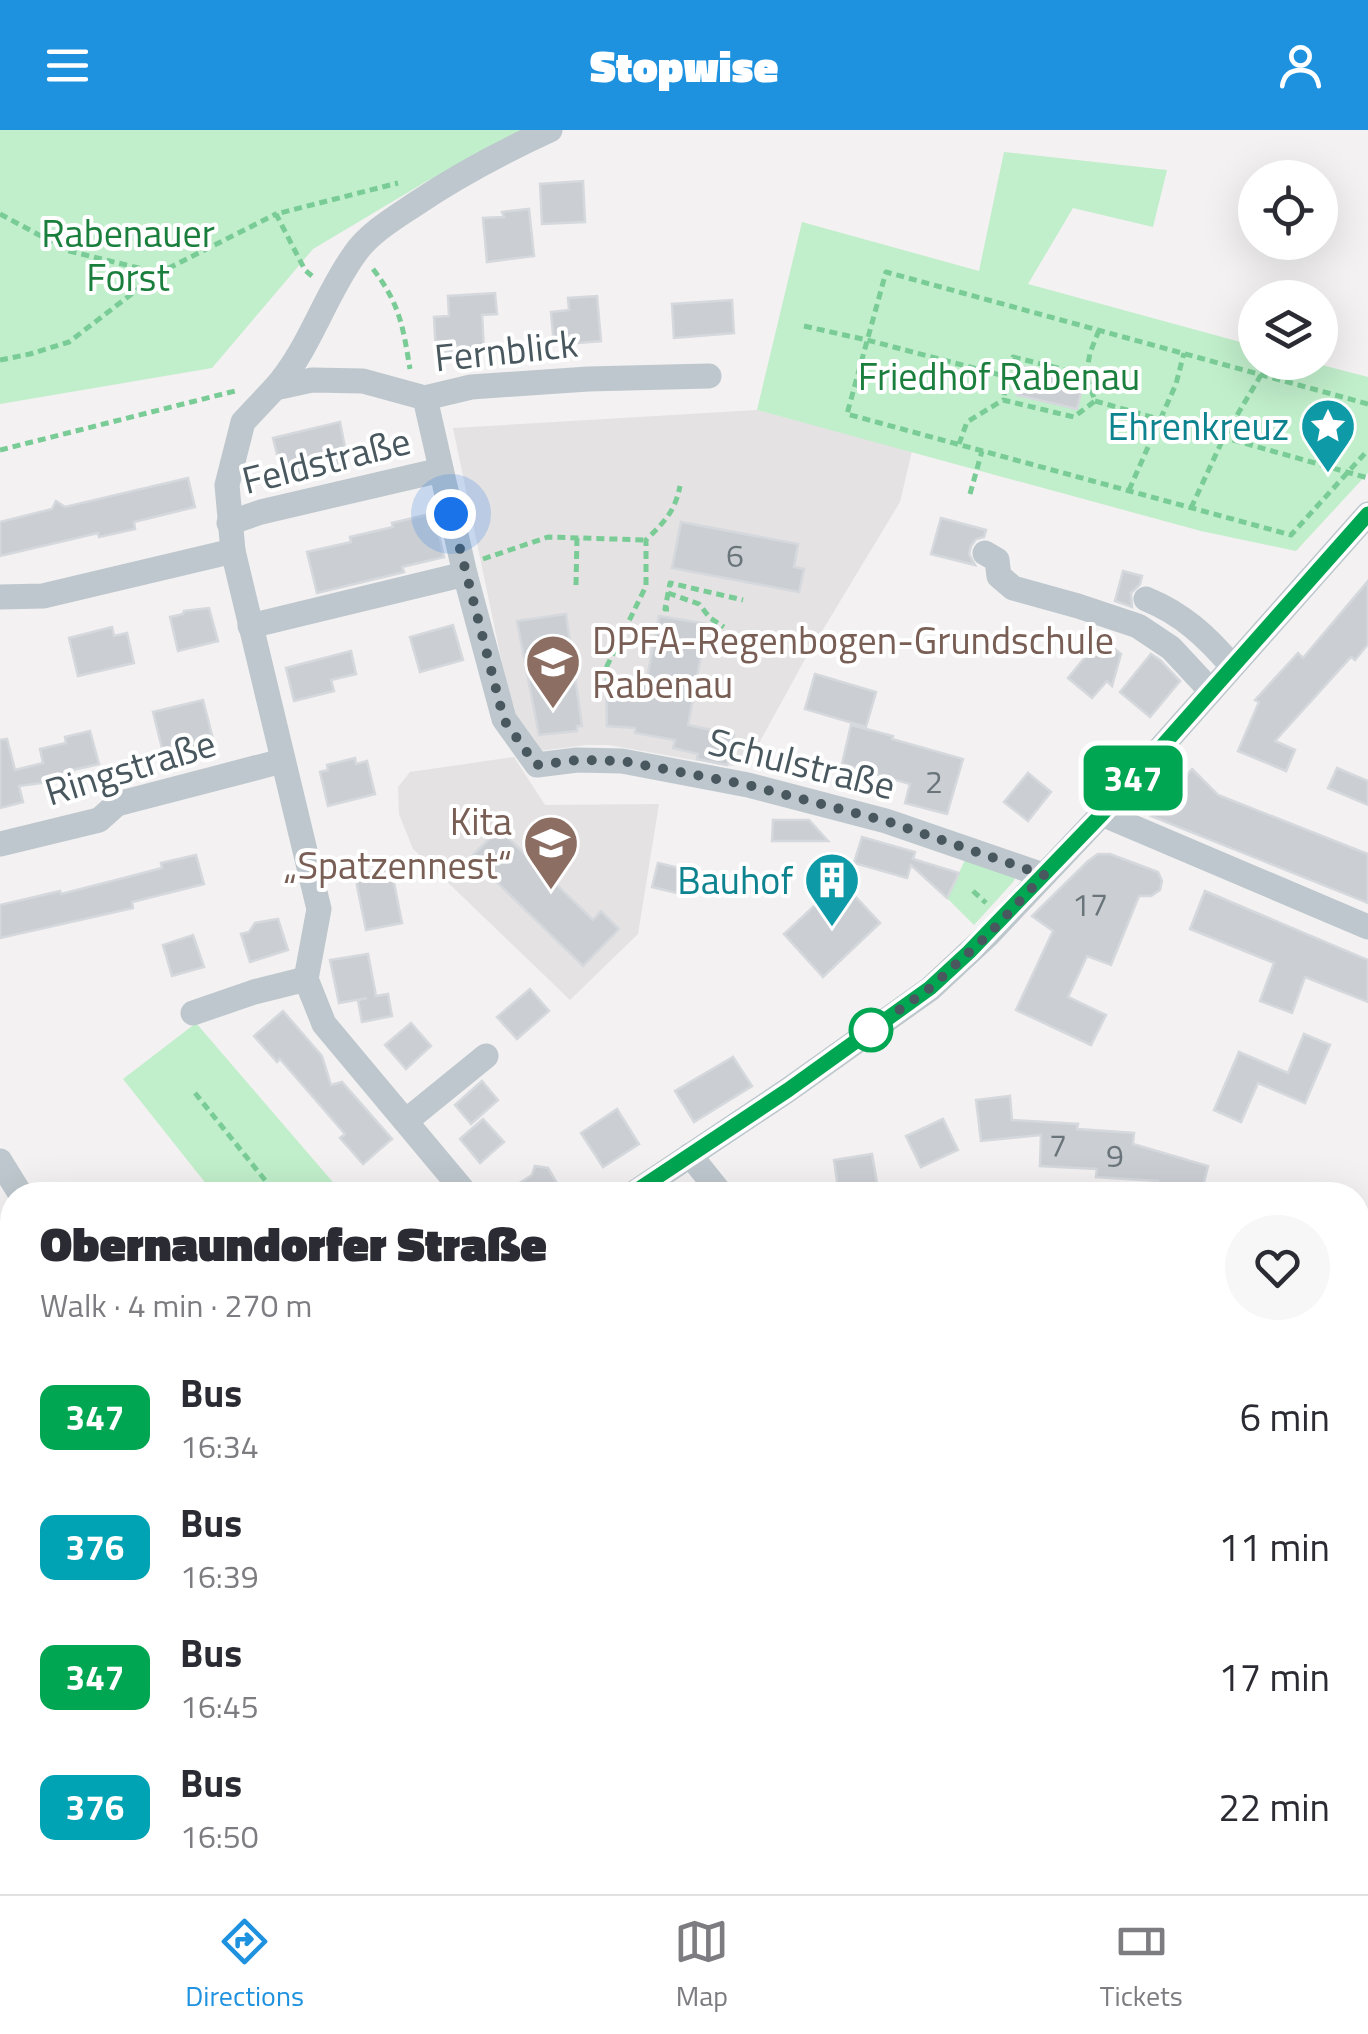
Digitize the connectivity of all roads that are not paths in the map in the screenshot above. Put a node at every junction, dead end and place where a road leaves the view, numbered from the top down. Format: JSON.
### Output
{"nodes":[{"id":1,"x":550,"y":130,"type":"edge"},
{"id":2,"x":708,"y":376,"type":"dead end"},
{"id":3,"x":275,"y":388,"type":"junction"},
{"id":4,"x":425,"y":398,"type":"junction"},
{"id":5,"x":441,"y":470,"type":"junction"},
{"id":6,"x":1368,"y":514,"type":"edge"},
{"id":7,"x":229,"y":522,"type":"junction"},
{"id":8,"x":233,"y":551,"type":"junction"},
{"id":9,"x":985,"y":553,"type":"dead end"},
{"id":10,"x":464,"y":570,"type":"junction"},
{"id":11,"x":0,"y":596,"type":"edge"},
{"id":12,"x":1146,"y":599,"type":"dead end"},
{"id":13,"x":250,"y":626,"type":"junction"},
{"id":14,"x":1232,"y":666,"type":"junction"},
{"id":15,"x":1210,"y":690,"type":"junction"},
{"id":16,"x":282,"y":761,"type":"junction"},
{"id":17,"x":1102,"y":814,"type":"junction"},
{"id":18,"x":0,"y":844,"type":"edge"},
{"id":19,"x":1044,"y":875,"type":"junction"},
{"id":20,"x":1368,"y":928,"type":"edge"},
{"id":21,"x":306,"y":979,"type":"junction"},
{"id":22,"x":192,"y":1014,"type":"dead end"},
{"id":23,"x":486,"y":1056,"type":"dead end"},
{"id":24,"x":406,"y":1121,"type":"junction"},
{"id":25,"x":690,"y":1155,"type":"junction"},
{"id":26,"x":457,"y":1182,"type":"edge"},
{"id":27,"x":650,"y":1182,"type":"edge"},
{"id":28,"x":712,"y":1182,"type":"edge"}],
"edges":[{"from":1,"to":3,"type":"street","name":"Feldstraße"},
{"from":2,"to":4,"type":"street","name":"Fernblick"},
{"from":3,"to":4,"type":"street","name":"Fernblick"},
{"from":3,"to":7,"type":"street","name":"Feldstraße"},
{"from":4,"to":5,"type":"street"},
{"from":5,"to":7,"type":"street","name":"Feldstraße"},
{"from":5,"to":10,"type":"street"},
{"from":6,"to":14,"type":"street"},
{"from":7,"to":8,"type":"street","name":"Feldstraße"},
{"from":8,"to":11,"type":"street"},
{"from":8,"to":13,"type":"street","name":"Feldstraße"},
{"from":9,"to":15,"type":"street"},
{"from":10,"to":13,"type":"street"},
{"from":10,"to":19,"type":"street","name":"Schulstraße"},
{"from":12,"to":14,"type":"street"},
{"from":13,"to":16,"type":"street","name":"Feldstraße"},
{"from":14,"to":15,"type":"street"},
{"from":15,"to":17,"type":"street"},
{"from":16,"to":18,"type":"street","name":"Ringstraße"},
{"from":16,"to":21,"type":"street","name":"Feldstraße"},
{"from":17,"to":19,"type":"street"},
{"from":17,"to":20,"type":"street"},
{"from":19,"to":25,"type":"street"},
{"from":21,"to":22,"type":"street"},
{"from":21,"to":24,"type":"street"},
{"from":23,"to":24,"type":"street"},
{"from":24,"to":26,"type":"street"},
{"from":25,"to":27,"type":"street"},
{"from":25,"to":28,"type":"street"}]}
